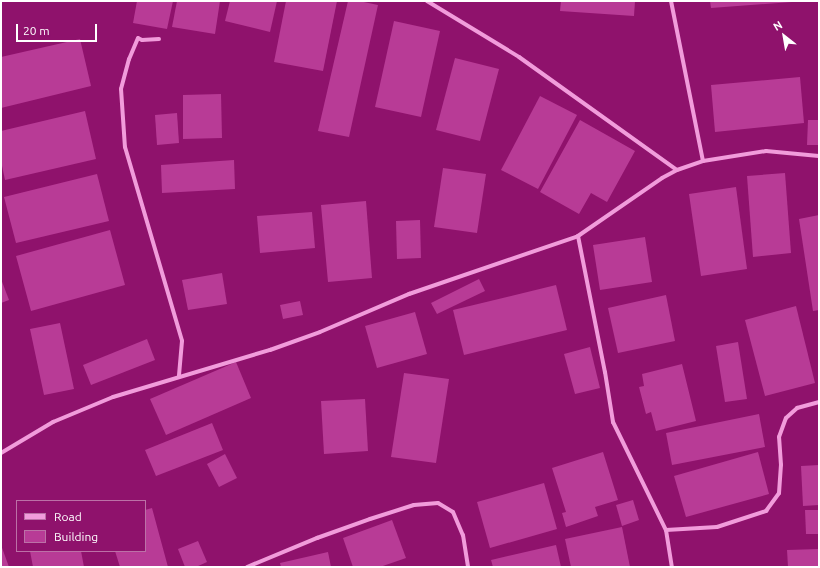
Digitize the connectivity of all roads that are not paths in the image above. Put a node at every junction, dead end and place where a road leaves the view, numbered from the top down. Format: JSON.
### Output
{"nodes":[{"id":1,"x":427,"y":1,"type":"edge"},
{"id":2,"x":671,"y":1,"type":"edge"},
{"id":3,"x":159,"y":39,"type":"dead end"},
{"id":4,"x":819,"y":156,"type":"edge"},
{"id":5,"x":703,"y":161,"type":"junction"},
{"id":6,"x":677,"y":170,"type":"junction"},
{"id":7,"x":578,"y":236,"type":"junction"},
{"id":8,"x":179,"y":376,"type":"junction"},
{"id":9,"x":819,"y":402,"type":"edge"},
{"id":10,"x":1,"y":453,"type":"edge"},
{"id":11,"x":666,"y":530,"type":"junction"},
{"id":12,"x":247,"y":567,"type":"edge"},
{"id":13,"x":468,"y":567,"type":"edge"},
{"id":14,"x":672,"y":567,"type":"edge"}],
"edges":[{"from":1,"to":6,"type":"street"},
{"from":2,"to":5,"type":"street"},
{"from":3,"to":8,"type":"street"},
{"from":4,"to":5,"type":"street"},
{"from":5,"to":6,"type":"street"},
{"from":6,"to":7,"type":"street"},
{"from":7,"to":8,"type":"street"},
{"from":7,"to":11,"type":"street"},
{"from":8,"to":10,"type":"street"},
{"from":9,"to":11,"type":"street"},
{"from":11,"to":14,"type":"street"},
{"from":12,"to":13,"type":"street"}]}
